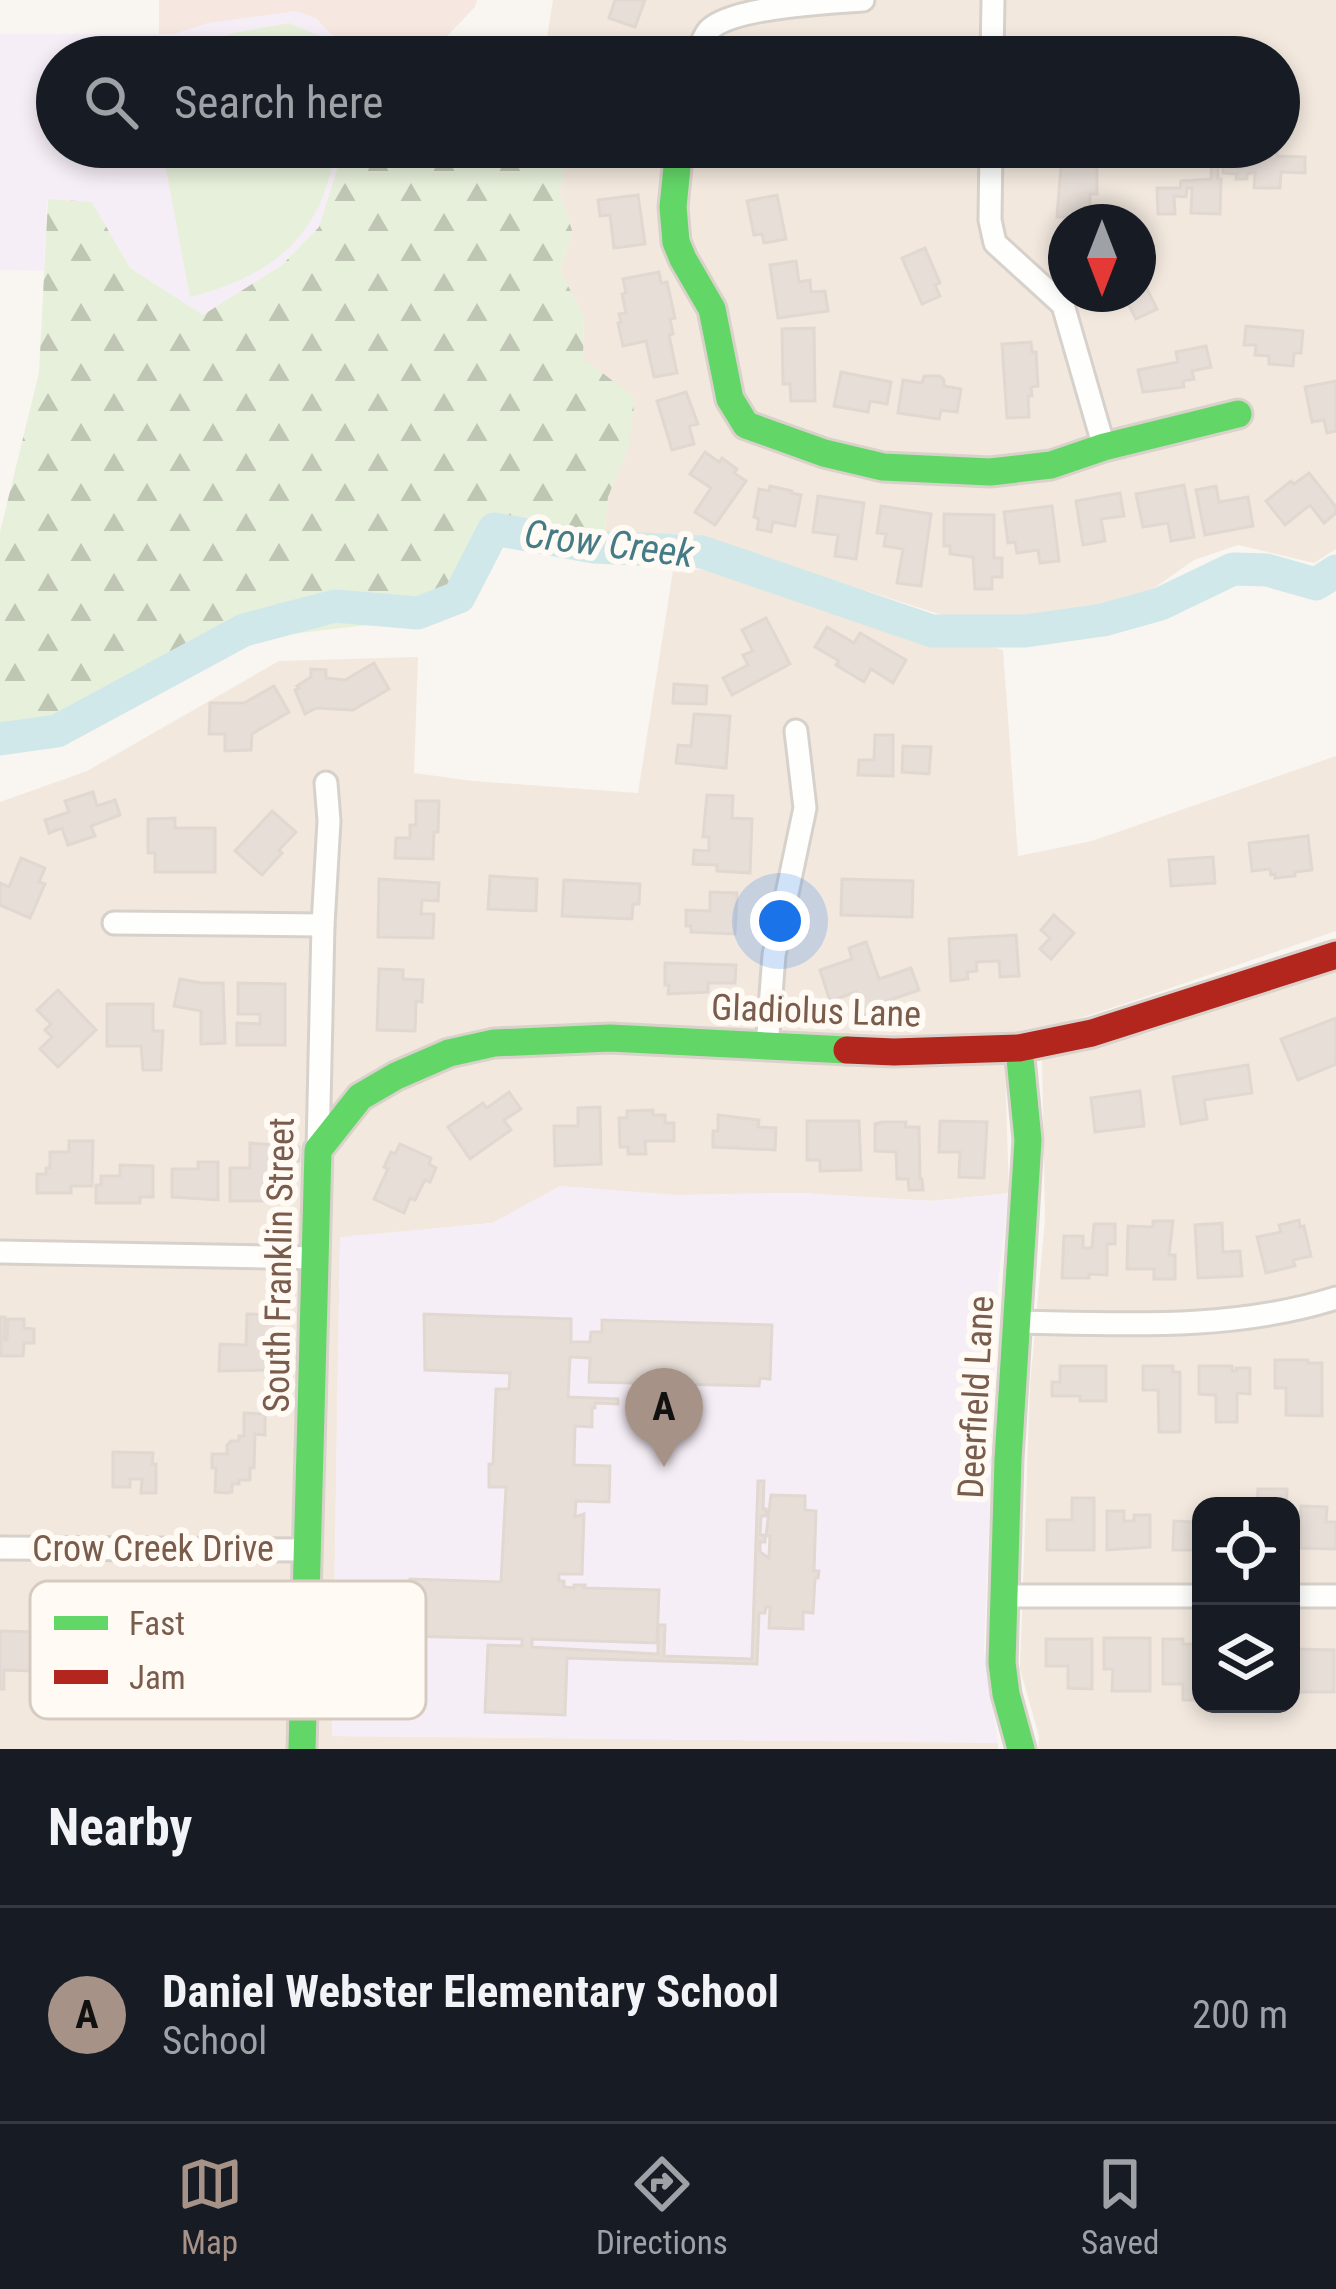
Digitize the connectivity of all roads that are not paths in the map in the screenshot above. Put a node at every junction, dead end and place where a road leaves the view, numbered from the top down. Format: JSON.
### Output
{"nodes":[{"id":1,"x":863,"y":0,"type":"edge"},
{"id":2,"x":993,"y":0,"type":"edge"},
{"id":3,"x":705,"y":36,"type":"edge"},
{"id":4,"x":992,"y":36,"type":"edge"},
{"id":5,"x":677,"y":168,"type":"edge"},
{"id":6,"x":991,"y":168,"type":"edge"},
{"id":7,"x":1238,"y":414,"type":"dead end"},
{"id":8,"x":1104,"y":447,"type":"junction"},
{"id":9,"x":796,"y":731,"type":"dead end"},
{"id":10,"x":326,"y":783,"type":"dead end"},
{"id":11,"x":114,"y":923,"type":"dead end"},
{"id":12,"x":322,"y":925,"type":"junction"},
{"id":13,"x":1336,"y":955,"type":"edge"},
{"id":14,"x":766,"y":1047,"type":"junction"},
{"id":15,"x":1019,"y":1048,"type":"junction"},
{"id":16,"x":318,"y":1150,"type":"junction"},
{"id":17,"x":0,"y":1252,"type":"edge"},
{"id":18,"x":316,"y":1258,"type":"junction"},
{"id":19,"x":1336,"y":1298,"type":"edge"},
{"id":20,"x":1016,"y":1322,"type":"junction"},
{"id":21,"x":0,"y":1548,"type":"edge"},
{"id":22,"x":307,"y":1550,"type":"junction"},
{"id":23,"x":306,"y":1581,"type":"edge"},
{"id":24,"x":1192,"y":1596,"type":"edge"},
{"id":25,"x":1300,"y":1596,"type":"edge"},
{"id":26,"x":1336,"y":1596,"type":"edge"},
{"id":27,"x":1003,"y":1597,"type":"junction"},
{"id":28,"x":303,"y":1719,"type":"edge"},
{"id":29,"x":302,"y":1749,"type":"edge"},
{"id":30,"x":1021,"y":1749,"type":"edge"}],
"edges":[{"from":1,"to":3,"type":"street"},
{"from":2,"to":4,"type":"street"},
{"from":5,"to":8,"type":"street"},
{"from":6,"to":8,"type":"street"},
{"from":7,"to":8,"type":"street"},
{"from":9,"to":14,"type":"street"},
{"from":10,"to":12,"type":"street","name":"South Franklin Street"},
{"from":11,"to":12,"type":"street"},
{"from":12,"to":16,"type":"street","name":"South Franklin Street"},
{"from":13,"to":15,"type":"street","name":"Gladiolus Lane"},
{"from":14,"to":15,"type":"street","name":"Gladiolus Lane"},
{"from":14,"to":16,"type":"street","name":"Gladiolus Lane"},
{"from":15,"to":20,"type":"street","name":"Deerfield Lane"},
{"from":16,"to":18,"type":"street","name":"South Franklin Street"},
{"from":17,"to":18,"type":"street"},
{"from":18,"to":22,"type":"street","name":"South Franklin Street"},
{"from":19,"to":20,"type":"street"},
{"from":20,"to":27,"type":"street","name":"Deerfield Lane"},
{"from":21,"to":22,"type":"street","name":"Crow Creek Drive"},
{"from":22,"to":23,"type":"street","name":"South Franklin Street"},
{"from":24,"to":27,"type":"street"},
{"from":25,"to":26,"type":"street"},
{"from":27,"to":30,"type":"street","name":"Deerfield Lane"},
{"from":28,"to":29,"type":"street","name":"South Franklin Street"}]}
